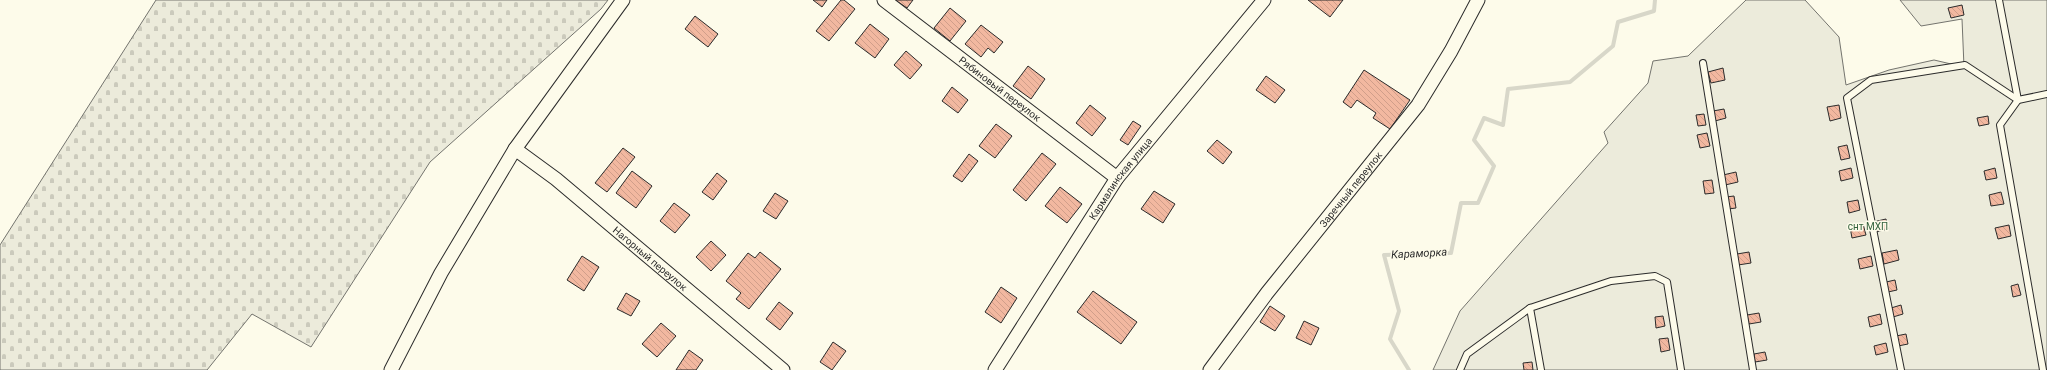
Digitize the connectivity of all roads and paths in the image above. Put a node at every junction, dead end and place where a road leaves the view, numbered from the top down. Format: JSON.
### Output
{"nodes":[{"id":1,"x":623,"y":0,"type":"edge"},
{"id":2,"x":884,"y":0,"type":"edge"},
{"id":3,"x":1264,"y":0,"type":"edge"},
{"id":4,"x":1478,"y":0,"type":"edge"},
{"id":5,"x":1999,"y":0,"type":"edge"},
{"id":6,"x":1703,"y":63,"type":"dead end"},
{"id":7,"x":2047,"y":94,"type":"edge"},
{"id":8,"x":2018,"y":100,"type":"junction"},
{"id":9,"x":515,"y":149,"type":"junction"},
{"id":10,"x":1117,"y":178,"type":"junction"},
{"id":11,"x":1530,"y":308,"type":"junction"},
{"id":12,"x":391,"y":370,"type":"edge"},
{"id":13,"x":783,"y":370,"type":"edge"},
{"id":14,"x":995,"y":370,"type":"edge"},
{"id":15,"x":1210,"y":370,"type":"edge"},
{"id":16,"x":1460,"y":370,"type":"edge"},
{"id":17,"x":1541,"y":370,"type":"edge"},
{"id":18,"x":1682,"y":370,"type":"edge"},
{"id":19,"x":1753,"y":370,"type":"edge"},
{"id":20,"x":1901,"y":370,"type":"edge"},
{"id":21,"x":2043,"y":370,"type":"edge"}],
"edges":[{"from":1,"to":9,"type":"street"},
{"from":2,"to":10,"type":"street","name":"Рябиновый переулок"},
{"from":3,"to":10,"type":"street","name":"Кармалинская улица"},
{"from":4,"to":15,"type":"street","name":"Заречный переулок"},
{"from":5,"to":8,"type":"lane"},
{"from":6,"to":19,"type":"lane"},
{"from":7,"to":8,"type":"lane"},
{"from":8,"to":20,"type":"lane"},
{"from":8,"to":21,"type":"lane"},
{"from":9,"to":12,"type":"street"},
{"from":9,"to":13,"type":"street","name":"Нагорный переулок"},
{"from":10,"to":14,"type":"street","name":"Кармалинская улица"},
{"from":11,"to":16,"type":"lane"},
{"from":11,"to":17,"type":"lane"},
{"from":11,"to":18,"type":"lane"}]}
